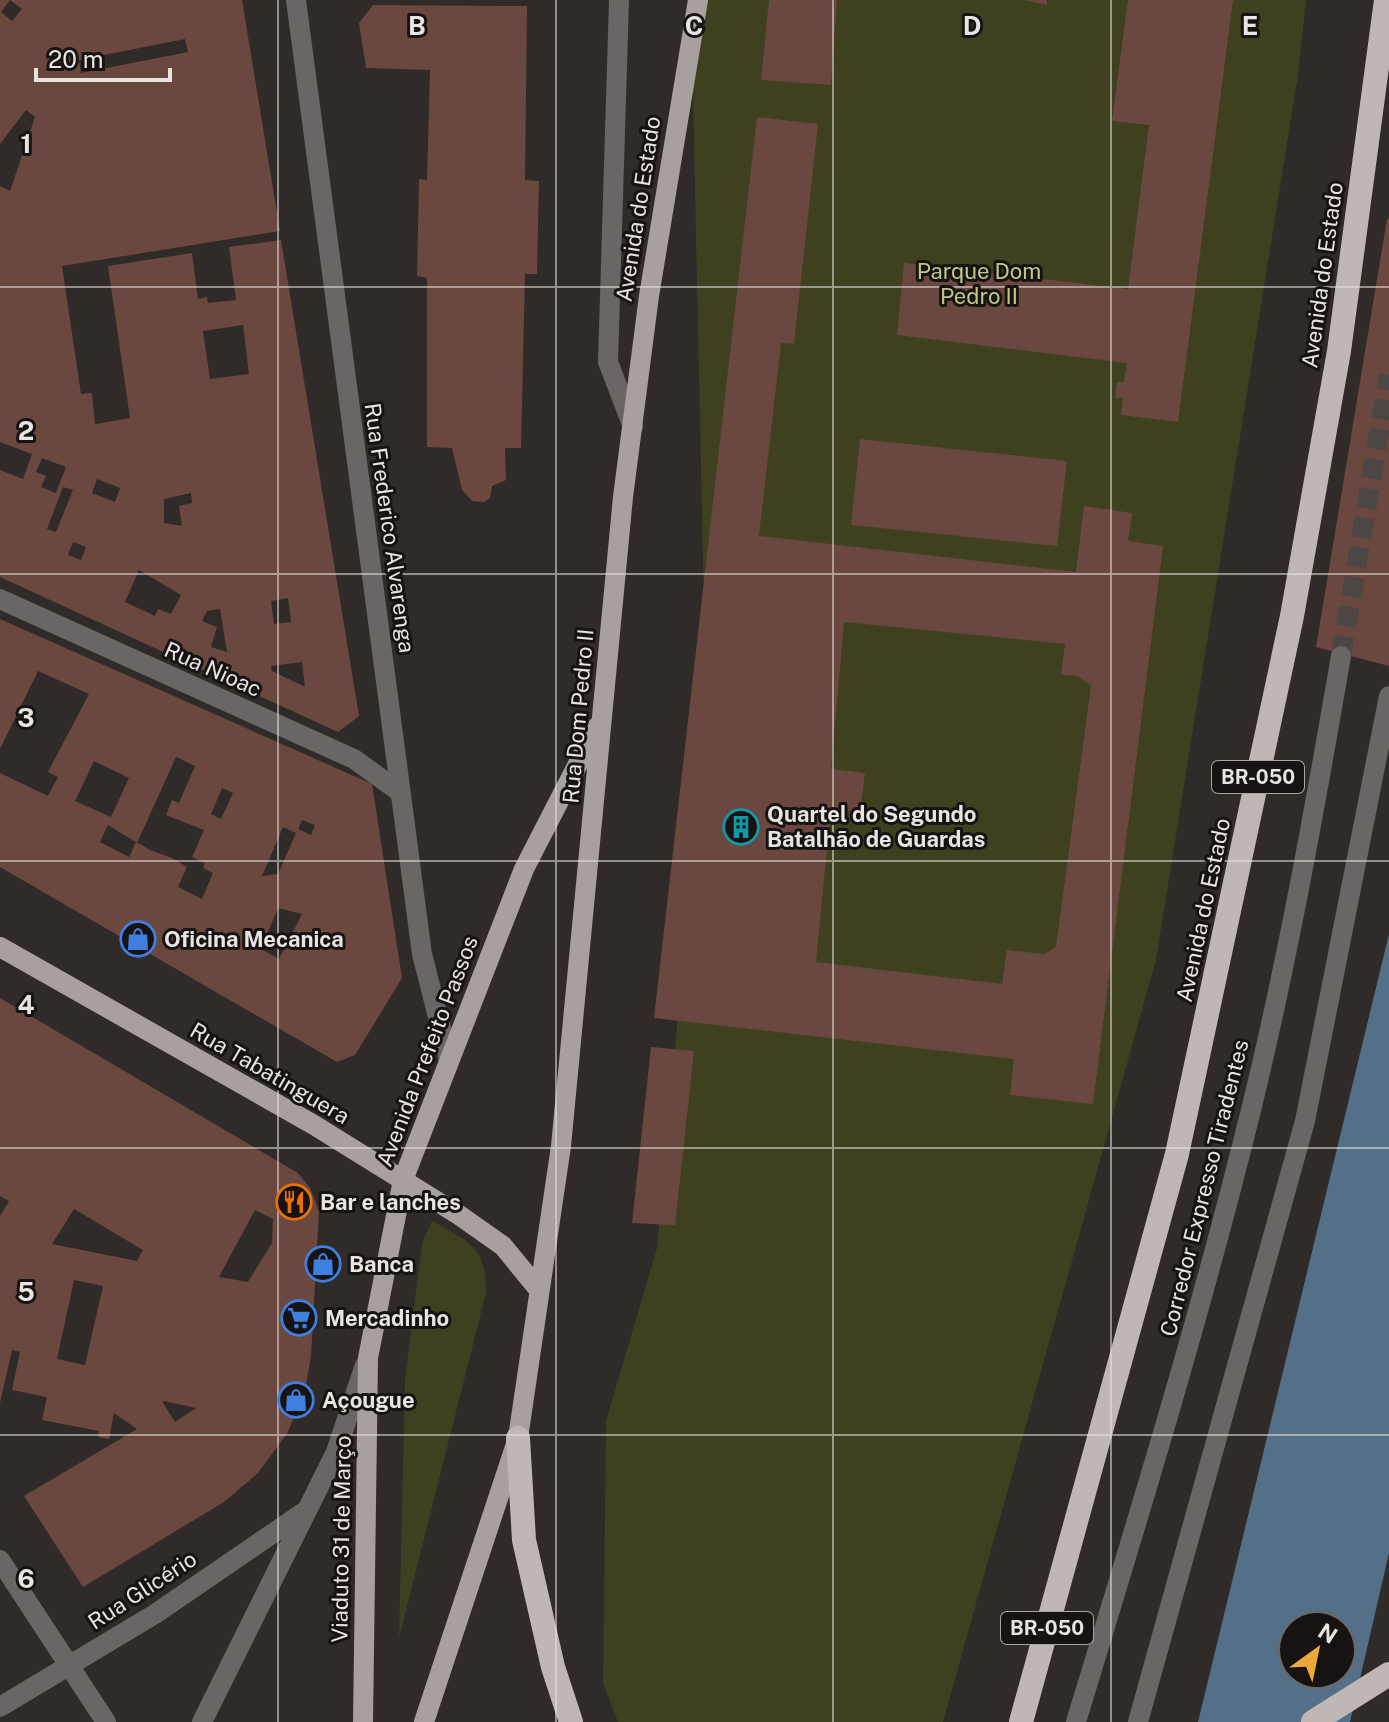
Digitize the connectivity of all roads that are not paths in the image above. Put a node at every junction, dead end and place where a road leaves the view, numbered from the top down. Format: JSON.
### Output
{"nodes":[{"id":1,"x":296,"y":0,"type":"edge"},
{"id":2,"x":619,"y":0,"type":"edge"},
{"id":3,"x":698,"y":0,"type":"edge"},
{"id":4,"x":1386,"y":0,"type":"edge"},
{"id":5,"x":633,"y":427,"type":"junction"},
{"id":6,"x":0,"y":599,"type":"edge"},
{"id":7,"x":1341,"y":656,"type":"tunnel mouth"},
{"id":8,"x":1389,"y":696,"type":"edge"},
{"id":9,"x":602,"y":717,"type":"junction"},
{"id":10,"x":401,"y":793,"type":"junction"},
{"id":11,"x":0,"y":947,"type":"edge"},
{"id":12,"x":449,"y":1060,"type":"junction"},
{"id":13,"x":403,"y":1180,"type":"junction"},
{"id":14,"x":539,"y":1290,"type":"junction"},
{"id":15,"x":368,"y":1358,"type":"junction"},
{"id":16,"x":518,"y":1438,"type":"junction"},
{"id":17,"x":307,"y":1509,"type":"junction"},
{"id":18,"x":0,"y":1560,"type":"edge"},
{"id":19,"x":67,"y":1666,"type":"junction"},
{"id":20,"x":1389,"y":1674,"type":"edge"},
{"id":21,"x":0,"y":1707,"type":"edge"},
{"id":22,"x":106,"y":1722,"type":"edge"},
{"id":23,"x":202,"y":1722,"type":"edge"},
{"id":24,"x":363,"y":1722,"type":"edge"},
{"id":25,"x":424,"y":1722,"type":"edge"},
{"id":26,"x":571,"y":1722,"type":"edge"},
{"id":27,"x":1021,"y":1722,"type":"edge"},
{"id":28,"x":1076,"y":1722,"type":"edge"},
{"id":29,"x":1138,"y":1722,"type":"edge"},
{"id":30,"x":1313,"y":1722,"type":"edge"}],
"edges":[{"from":1,"to":10,"type":"street","name":"Rua Frederico Alvarenga"},
{"from":2,"to":5,"type":"street","name":"Rua Dom Pedro II"},
{"from":3,"to":5,"type":"main road","name":"Avenida do Estado"},
{"from":4,"to":27,"type":"highway","name":"Avenida do Estado","number":"BR-050"},
{"from":5,"to":9,"type":"main road","name":"Rua Dom Pedro II"},
{"from":6,"to":10,"type":"street","name":"Rua Nioac"},
{"from":7,"to":28,"type":"street","name":"Corredor Expresso Tiradentes"},
{"from":8,"to":29,"type":"street"},
{"from":9,"to":12,"type":"main road","name":"Avenida Prefeito Passos"},
{"from":9,"to":14,"type":"main road","name":"Rua Dom Pedro II"},
{"from":10,"to":12,"type":"street","name":"Rua Frederico Alvarenga"},
{"from":11,"to":13,"type":"main road","name":"Rua Tabatinguera"},
{"from":12,"to":13,"type":"main road","name":"Avenida Prefeito Passos"},
{"from":13,"to":14,"type":"main road","name":"Rua Tabatinguera"},
{"from":13,"to":15,"type":"main road","name":"Avenida Prefeito Passos"},
{"from":14,"to":16,"type":"main road","name":"Rua Dom Pedro II"},
{"from":15,"to":17,"type":"street","name":"Avenida Prefeito Passos"},
{"from":15,"to":24,"type":"main road","name":"Viaduto 31 de Março"},
{"from":16,"to":25,"type":"main road","name":"Rua Dom Pedro II"},
{"from":16,"to":26,"type":"highway"},
{"from":17,"to":19,"type":"street","name":"Rua Glicério"},
{"from":17,"to":23,"type":"street","name":"Avenida Prefeito Passos"},
{"from":18,"to":19,"type":"street"},
{"from":19,"to":21,"type":"street","name":"Rua Glicério"},
{"from":19,"to":22,"type":"street"},
{"from":20,"to":30,"type":"highway"}]}
